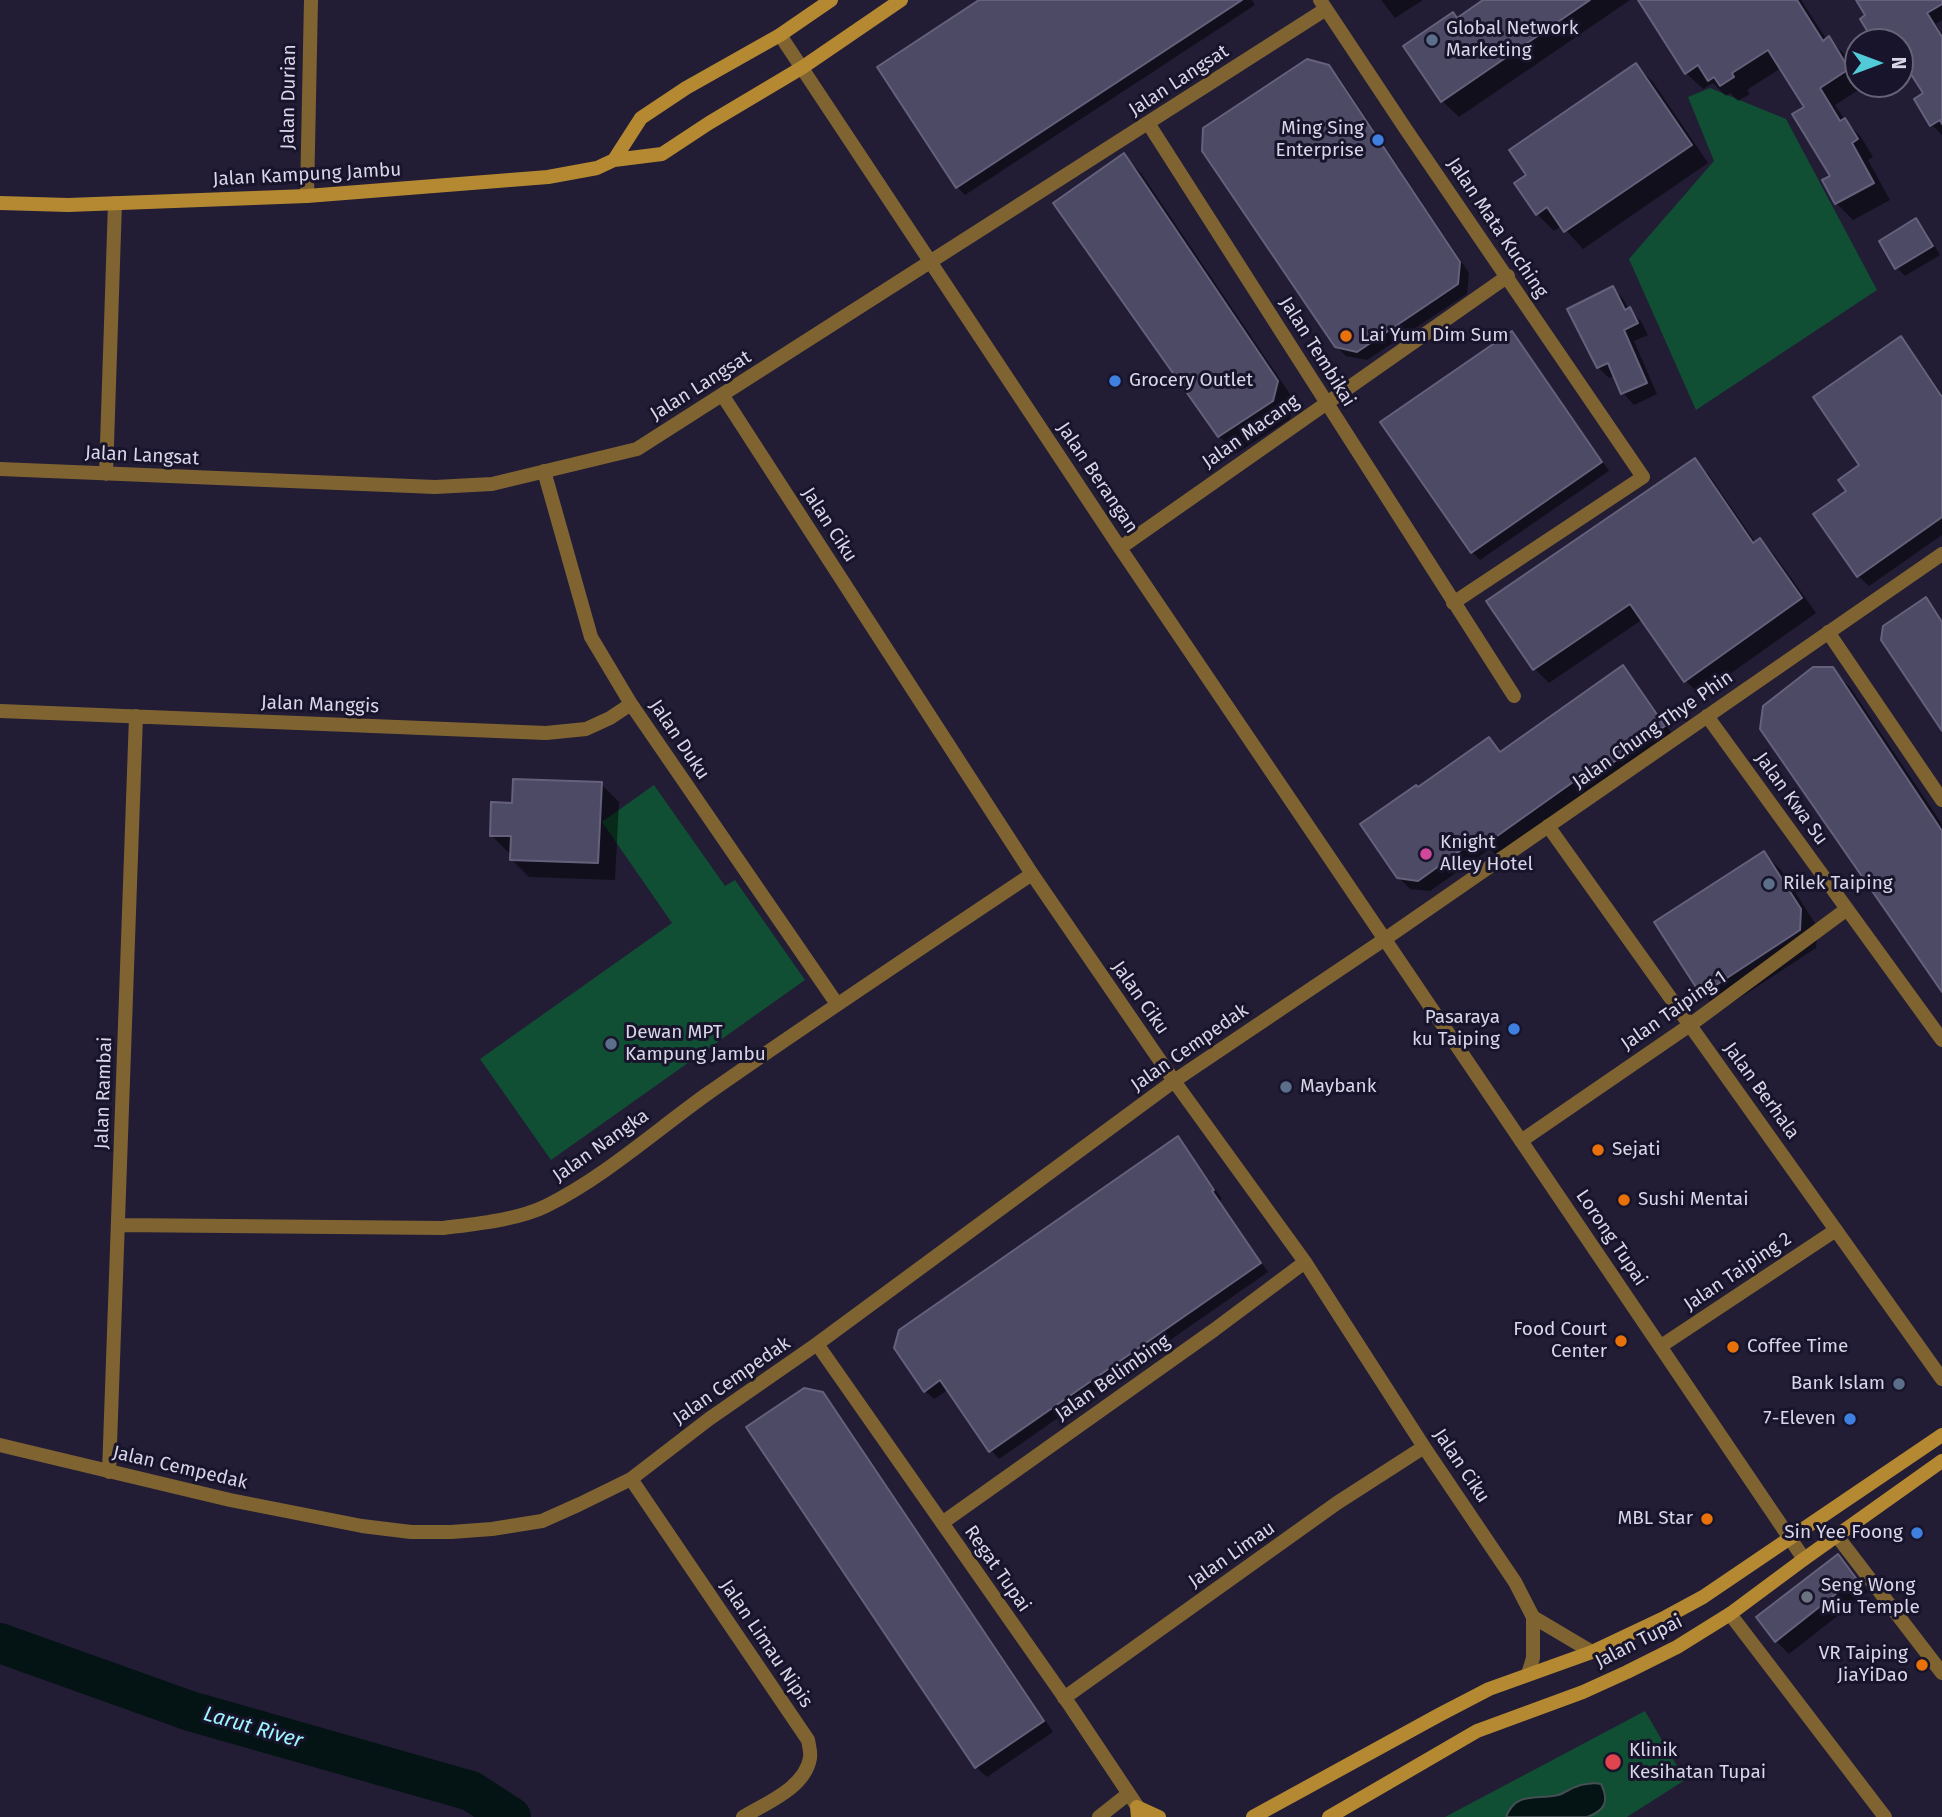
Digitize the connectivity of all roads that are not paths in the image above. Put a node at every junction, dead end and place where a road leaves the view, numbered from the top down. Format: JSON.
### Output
{"nodes":[{"id":1,"x":311,"y":0,"type":"edge"},
{"id":2,"x":831,"y":0,"type":"edge"},
{"id":3,"x":901,"y":0,"type":"edge"},
{"id":4,"x":1323,"y":4,"type":"edge"},
{"id":5,"x":780,"y":35,"type":"junction"},
{"id":6,"x":803,"y":67,"type":"junction"},
{"id":7,"x":1149,"y":123,"type":"junction"},
{"id":8,"x":614,"y":160,"type":"junction"},
{"id":9,"x":306,"y":196,"type":"junction"},
{"id":10,"x":0,"y":202,"type":"edge"},
{"id":11,"x":115,"y":203,"type":"junction"},
{"id":12,"x":931,"y":262,"type":"junction"},
{"id":13,"x":1507,"y":276,"type":"junction"},
{"id":14,"x":723,"y":396,"type":"junction"},
{"id":15,"x":1326,"y":403,"type":"junction"},
{"id":16,"x":0,"y":469,"type":"edge"},
{"id":17,"x":544,"y":471,"type":"junction"},
{"id":18,"x":106,"y":474,"type":"junction"},
{"id":19,"x":1120,"y":548,"type":"junction"},
{"id":20,"x":1942,"y":554,"type":"edge"},
{"id":21,"x":1453,"y":603,"type":"junction"},
{"id":22,"x":1828,"y":632,"type":"junction"},
{"id":23,"x":1514,"y":696,"type":"dead end"},
{"id":24,"x":631,"y":704,"type":"junction"},
{"id":25,"x":0,"y":711,"type":"edge"},
{"id":26,"x":136,"y":716,"type":"junction"},
{"id":27,"x":1707,"y":716,"type":"junction"},
{"id":28,"x":1942,"y":800,"type":"edge"},
{"id":29,"x":1548,"y":826,"type":"junction"},
{"id":30,"x":1032,"y":874,"type":"junction"},
{"id":31,"x":1847,"y":909,"type":"junction"},
{"id":32,"x":1385,"y":939,"type":"junction"},
{"id":33,"x":837,"y":1004,"type":"junction"},
{"id":34,"x":1690,"y":1024,"type":"junction"},
{"id":35,"x":1942,"y":1040,"type":"edge"},
{"id":36,"x":1174,"y":1081,"type":"junction"},
{"id":37,"x":1521,"y":1141,"type":"junction"},
{"id":38,"x":118,"y":1225,"type":"junction"},
{"id":39,"x":1836,"y":1230,"type":"junction"},
{"id":40,"x":1305,"y":1262,"type":"junction"},
{"id":41,"x":817,"y":1344,"type":"junction"},
{"id":42,"x":1661,"y":1346,"type":"junction"},
{"id":43,"x":1942,"y":1378,"type":"edge"},
{"id":44,"x":1942,"y":1435,"type":"edge"},
{"id":45,"x":0,"y":1445,"type":"edge"},
{"id":46,"x":1424,"y":1447,"type":"junction"},
{"id":47,"x":1942,"y":1461,"type":"edge"},
{"id":48,"x":109,"y":1472,"type":"junction"},
{"id":49,"x":631,"y":1479,"type":"junction"},
{"id":50,"x":942,"y":1523,"type":"junction"},
{"id":51,"x":1837,"y":1536,"type":"junction"},
{"id":52,"x":1789,"y":1538,"type":"junction"},
{"id":53,"x":1804,"y":1559,"type":"junction"},
{"id":54,"x":1730,"y":1614,"type":"junction"},
{"id":55,"x":1533,"y":1617,"type":"junction"},
{"id":56,"x":1592,"y":1653,"type":"junction"},
{"id":57,"x":1942,"y":1673,"type":"edge"},
{"id":58,"x":1528,"y":1674,"type":"junction"},
{"id":59,"x":1064,"y":1698,"type":"junction"},
{"id":60,"x":1137,"y":1809,"type":"edge"},
{"id":61,"x":743,"y":1817,"type":"edge"},
{"id":62,"x":1099,"y":1817,"type":"edge"},
{"id":63,"x":1159,"y":1817,"type":"edge"},
{"id":64,"x":1253,"y":1817,"type":"edge"},
{"id":65,"x":1329,"y":1817,"type":"edge"},
{"id":66,"x":1885,"y":1817,"type":"edge"}],
"edges":[{"from":1,"to":9,"type":"street","name":"Jalan Durian"},
{"from":2,"to":5,"type":"main road"},
{"from":3,"to":6,"type":"main road","name":"Jalan Kampung Jambu"},
{"from":4,"to":7,"type":"street","name":"Jalan Langsat"},
{"from":4,"to":13,"type":"street","name":"Jalan Mata Kuching"},
{"from":5,"to":6,"type":"street","name":"Jalan Berangan"},
{"from":5,"to":8,"type":"main road"},
{"from":6,"to":8,"type":"main road","name":"Jalan Kampung Jambu"},
{"from":6,"to":12,"type":"street","name":"Jalan Berangan"},
{"from":7,"to":12,"type":"street","name":"Jalan Langsat"},
{"from":7,"to":15,"type":"street","name":"Jalan Tembikai"},
{"from":8,"to":9,"type":"main road","name":"Jalan Kampung Jambu"},
{"from":9,"to":11,"type":"main road","name":"Jalan Kampung Jambu"},
{"from":10,"to":11,"type":"main road","name":"Jalan Kampung Jambu"},
{"from":11,"to":18,"type":"street"},
{"from":12,"to":14,"type":"street","name":"Jalan Langsat"},
{"from":12,"to":19,"type":"street","name":"Jalan Berangan"},
{"from":13,"to":15,"type":"street","name":"Jalan Macang"},
{"from":13,"to":21,"type":"street","name":"Jalan Mata Kuching"},
{"from":14,"to":17,"type":"street","name":"Jalan Langsat"},
{"from":14,"to":30,"type":"street","name":"Jalan Ciku"},
{"from":15,"to":19,"type":"street","name":"Jalan Macang"},
{"from":15,"to":21,"type":"street","name":"Jalan Tembikai"},
{"from":16,"to":18,"type":"street","name":"Jalan Langsat"},
{"from":17,"to":18,"type":"street","name":"Jalan Langsat"},
{"from":17,"to":24,"type":"street","name":"Jalan Duku"},
{"from":19,"to":32,"type":"street","name":"Jalan Berangan"},
{"from":20,"to":22,"type":"street","name":"Jalan Chung Thye Phin"},
{"from":21,"to":23,"type":"street","name":"Jalan Tembikai"},
{"from":22,"to":27,"type":"street","name":"Jalan Chung Thye Phin"},
{"from":22,"to":28,"type":"street"},
{"from":24,"to":26,"type":"street","name":"Jalan Manggis"},
{"from":24,"to":33,"type":"street","name":"Jalan Duku"},
{"from":25,"to":26,"type":"street","name":"Jalan Manggis"},
{"from":26,"to":38,"type":"street","name":"Jalan Rambai"},
{"from":27,"to":29,"type":"street","name":"Jalan Chung Thye Phin"},
{"from":27,"to":31,"type":"street","name":"Jalan Kwa Su"},
{"from":29,"to":32,"type":"street","name":"Jalan Chung Thye Phin"},
{"from":29,"to":34,"type":"street","name":"Jalan Berhala"},
{"from":30,"to":33,"type":"street","name":"Jalan Nangka"},
{"from":30,"to":36,"type":"street","name":"Jalan Ciku"},
{"from":31,"to":34,"type":"street","name":"Jalan Taiping 1"},
{"from":31,"to":35,"type":"street","name":"Jalan Kwa Su"},
{"from":32,"to":36,"type":"street","name":"Jalan Cempedak"},
{"from":32,"to":37,"type":"street","name":"Lorong Tupai"},
{"from":33,"to":38,"type":"street","name":"Jalan Nangka"},
{"from":34,"to":37,"type":"street","name":"Jalan Taiping 1"},
{"from":34,"to":39,"type":"street","name":"Jalan Berhala"},
{"from":36,"to":40,"type":"street","name":"Jalan Ciku"},
{"from":36,"to":41,"type":"street","name":"Jalan Cempedak"},
{"from":37,"to":42,"type":"street","name":"Lorong Tupai"},
{"from":38,"to":48,"type":"street","name":"Jalan Rambai"},
{"from":39,"to":42,"type":"street","name":"Jalan Taiping 2"},
{"from":39,"to":43,"type":"street","name":"Jalan Berhala"},
{"from":40,"to":46,"type":"street","name":"Jalan Ciku"},
{"from":40,"to":50,"type":"street","name":"Jalan Belimbing"},
{"from":41,"to":49,"type":"street","name":"Jalan Cempedak"},
{"from":41,"to":50,"type":"street","name":"Regat Tupai"},
{"from":42,"to":52,"type":"street","name":"Lorong Tupai"},
{"from":44,"to":52,"type":"main road"},
{"from":45,"to":48,"type":"street","name":"Jalan Cempedak"},
{"from":46,"to":55,"type":"street","name":"Jalan Ciku"},
{"from":46,"to":59,"type":"street","name":"Jalan Limau"},
{"from":47,"to":51,"type":"main road","name":"Jalan Tupai"},
{"from":48,"to":49,"type":"street","name":"Jalan Cempedak"},
{"from":49,"to":61,"type":"street","name":"Jalan Limau Nipis"},
{"from":50,"to":59,"type":"street","name":"Regat Tupai"},
{"from":51,"to":53,"type":"main road","name":"Jalan Tupai"},
{"from":51,"to":57,"type":"street"},
{"from":52,"to":53,"type":"street","name":"Lorong Tupai"},
{"from":52,"to":56,"type":"main road"},
{"from":53,"to":54,"type":"main road","name":"Jalan Tupai"},
{"from":54,"to":65,"type":"main road","name":"Jalan Tupai"},
{"from":54,"to":66,"type":"street"},
{"from":55,"to":56,"type":"street"},
{"from":55,"to":58,"type":"street"},
{"from":56,"to":58,"type":"main road"},
{"from":58,"to":64,"type":"main road"},
{"from":59,"to":60,"type":"street","name":"Regat Tupai"},
{"from":60,"to":62,"type":"street"},
{"from":60,"to":63,"type":"main road"}]}
